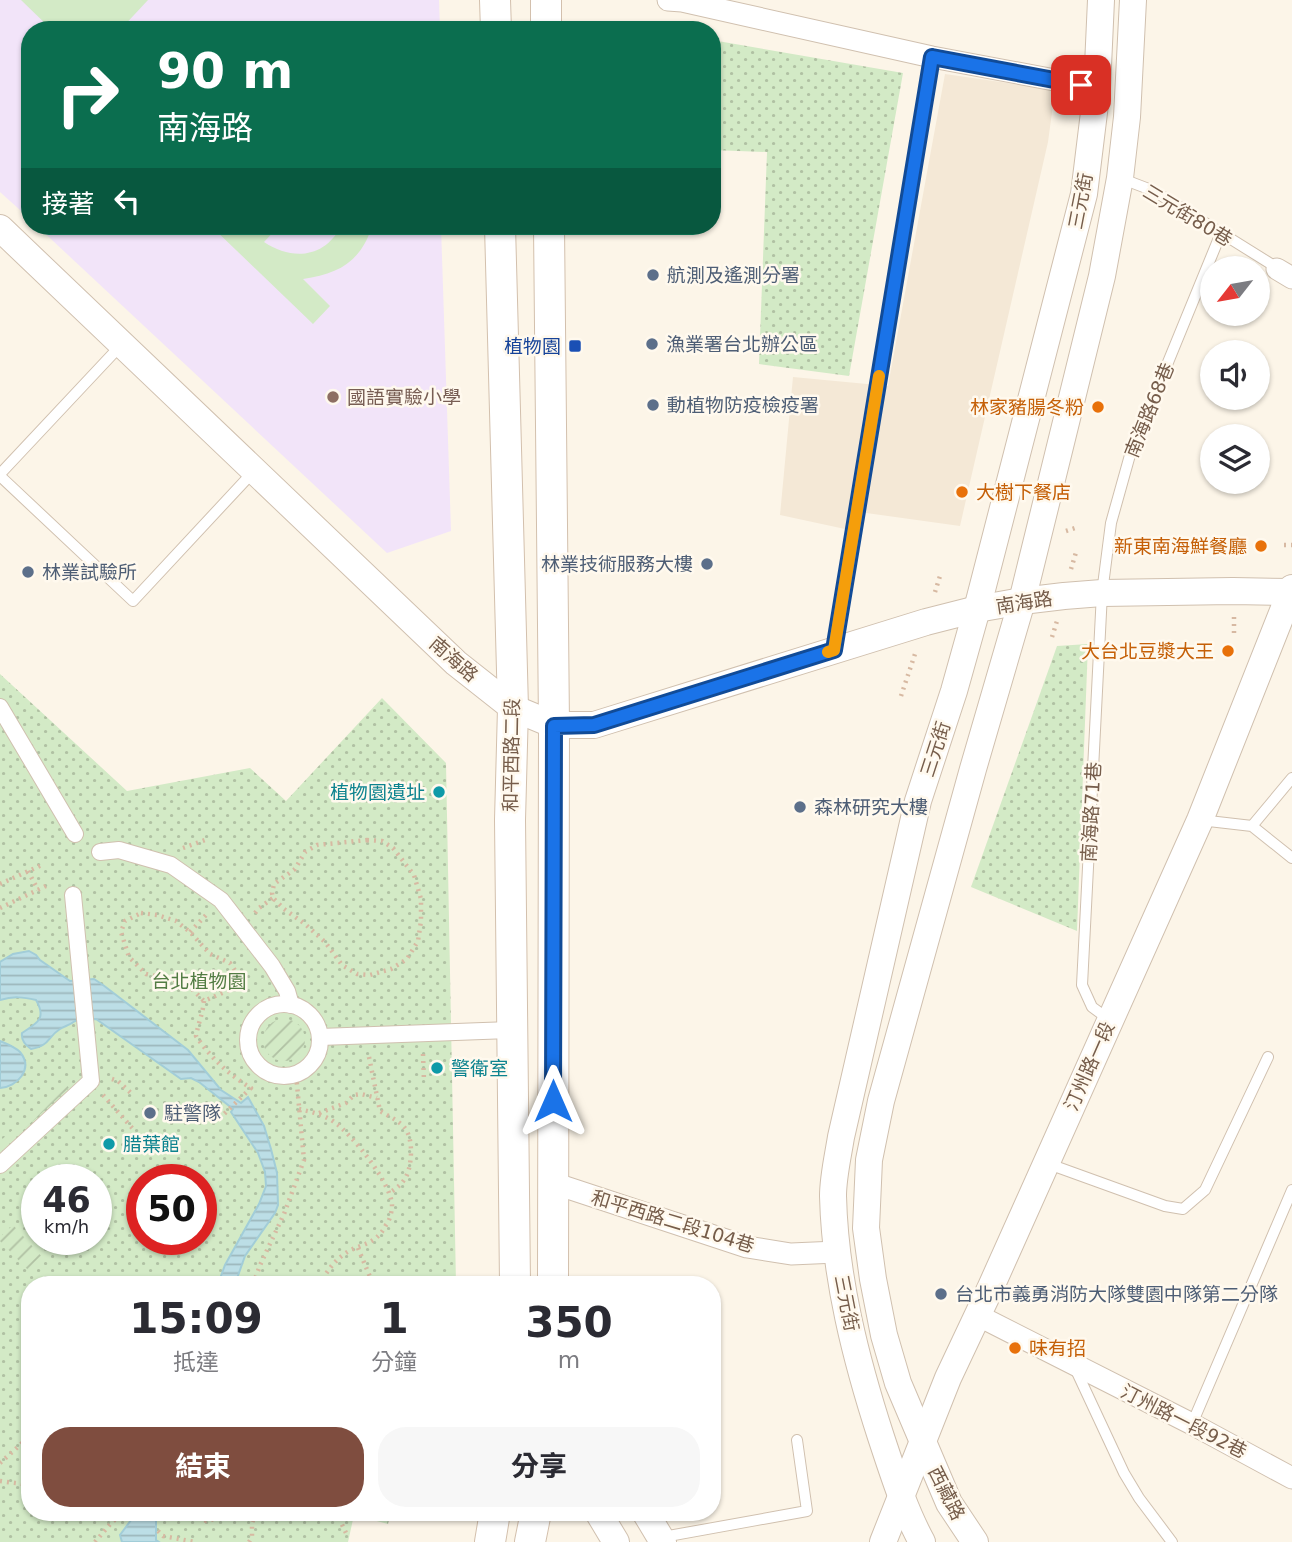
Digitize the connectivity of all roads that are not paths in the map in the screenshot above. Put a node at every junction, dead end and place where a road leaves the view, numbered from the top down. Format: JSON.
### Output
{"nodes":[{"id":1,"x":495,"y":0,"type":"edge"},
{"id":2,"x":546,"y":0,"type":"edge"},
{"id":3,"x":668,"y":0,"type":"edge"},
{"id":4,"x":1101,"y":0,"type":"edge"},
{"id":5,"x":1133,"y":0,"type":"edge"},
{"id":6,"x":496,"y":21,"type":"edge"},
{"id":7,"x":547,"y":21,"type":"edge"},
{"id":8,"x":932,"y":57,"type":"junction"},
{"id":9,"x":1097,"y":88,"type":"junction"},
{"id":10,"x":1120,"y":178,"type":"junction"},
{"id":11,"x":0,"y":228,"type":"edge"},
{"id":12,"x":1221,"y":233,"type":"junction"},
{"id":13,"x":500,"y":235,"type":"edge"},
{"id":14,"x":549,"y":235,"type":"edge"},
{"id":15,"x":1287,"y":271,"type":"edge"},
{"id":16,"x":122,"y":344,"type":"junction"},
{"id":17,"x":254,"y":471,"type":"junction"},
{"id":18,"x":0,"y":475,"type":"edge"},
{"id":19,"x":1291,"y":591,"type":"edge"},
{"id":20,"x":1102,"y":593,"type":"junction"},
{"id":21,"x":1022,"y":601,"type":"junction"},
{"id":22,"x":977,"y":609,"type":"junction"},
{"id":23,"x":834,"y":650,"type":"junction"},
{"id":24,"x":0,"y":707,"type":"edge"},
{"id":25,"x":513,"y":708,"type":"junction"},
{"id":26,"x":554,"y":726,"type":"junction"},
{"id":27,"x":1292,"y":778,"type":"edge"},
{"id":28,"x":1200,"y":820,"type":"junction"},
{"id":29,"x":1252,"y":826,"type":"junction"},
{"id":30,"x":75,"y":834,"type":"dead end"},
{"id":31,"x":100,"y":852,"type":"dead end"},
{"id":32,"x":1292,"y":858,"type":"edge"},
{"id":33,"x":73,"y":895,"type":"dead end"},
{"id":34,"x":291,"y":1004,"type":"junction"},
{"id":35,"x":1110,"y":1020,"type":"junction"},
{"id":36,"x":512,"y":1030,"type":"junction"},
{"id":37,"x":320,"y":1037,"type":"junction"},
{"id":38,"x":1268,"y":1057,"type":"dead end"},
{"id":39,"x":1046,"y":1163,"type":"junction"},
{"id":40,"x":0,"y":1165,"type":"edge"},
{"id":41,"x":553,"y":1183,"type":"junction"},
{"id":42,"x":1292,"y":1190,"type":"edge"},
{"id":43,"x":837,"y":1252,"type":"junction"},
{"id":44,"x":515,"y":1276,"type":"edge"},
{"id":45,"x":553,"y":1276,"type":"edge"},
{"id":46,"x":977,"y":1315,"type":"junction"},
{"id":47,"x":1075,"y":1366,"type":"junction"},
{"id":48,"x":1192,"y":1424,"type":"junction"},
{"id":49,"x":797,"y":1440,"type":"dead end"},
{"id":50,"x":923,"y":1441,"type":"junction"},
{"id":51,"x":1292,"y":1478,"type":"edge"},
{"id":52,"x":901,"y":1499,"type":"junction"},
{"id":53,"x":494,"y":1521,"type":"edge"},
{"id":54,"x":534,"y":1521,"type":"edge"},
{"id":55,"x":603,"y":1521,"type":"edge"},
{"id":56,"x":651,"y":1521,"type":"edge"},
{"id":57,"x":662,"y":1539,"type":"edge"},
{"id":58,"x":490,"y":1542,"type":"edge"},
{"id":59,"x":530,"y":1542,"type":"edge"},
{"id":60,"x":616,"y":1542,"type":"edge"},
{"id":61,"x":883,"y":1542,"type":"edge"},
{"id":62,"x":922,"y":1542,"type":"edge"},
{"id":63,"x":975,"y":1542,"type":"edge"},
{"id":64,"x":1172,"y":1542,"type":"edge"}],
"edges":[{"from":1,"to":6,"type":"main road"},
{"from":2,"to":7,"type":"main road"},
{"from":3,"to":8,"type":"street"},
{"from":4,"to":9,"type":"street","name":"三元街"},
{"from":5,"to":10,"type":"street","name":"三元街"},
{"from":8,"to":9,"type":"street"},
{"from":8,"to":23,"type":"lane"},
{"from":9,"to":22,"type":"street","name":"三元街"},
{"from":10,"to":12,"type":"lane","name":"三元街80巷"},
{"from":10,"to":21,"type":"street","name":"三元街"},
{"from":11,"to":16,"type":"street","name":"南海路"},
{"from":12,"to":15,"type":"lane","name":"三元街80巷"},
{"from":12,"to":20,"type":"lane","name":"南海路68巷"},
{"from":13,"to":25,"type":"main road","name":"和平西路二段"},
{"from":14,"to":26,"type":"main road"},
{"from":16,"to":17,"type":"street","name":"南海路"},
{"from":16,"to":18,"type":"lane"},
{"from":17,"to":18,"type":"lane"},
{"from":17,"to":25,"type":"street","name":"南海路"},
{"from":19,"to":20,"type":"street","name":"南海路"},
{"from":19,"to":28,"type":"street","name":"汀州路一段"},
{"from":20,"to":21,"type":"street","name":"南海路"},
{"from":20,"to":35,"type":"lane","name":"南海路71巷"},
{"from":21,"to":22,"type":"street","name":"南海路"},
{"from":21,"to":50,"type":"street","name":"三元街"},
{"from":22,"to":23,"type":"street","name":"南海路"},
{"from":22,"to":43,"type":"street","name":"三元街"},
{"from":23,"to":26,"type":"street","name":"南海路"},
{"from":24,"to":30,"type":"street"},
{"from":25,"to":26,"type":"street","name":"南海路"},
{"from":25,"to":36,"type":"main road","name":"和平西路二段"},
{"from":26,"to":41,"type":"main road"},
{"from":27,"to":29,"type":"lane"},
{"from":28,"to":29,"type":"lane"},
{"from":28,"to":35,"type":"street","name":"汀州路一段"},
{"from":29,"to":32,"type":"lane"},
{"from":31,"to":34,"type":"street"},
{"from":33,"to":40,"type":"street"},
{"from":34,"to":37,"type":"street"},
{"from":34,"to":37,"type":"street"},
{"from":35,"to":39,"type":"street","name":"汀州路一段"},
{"from":36,"to":37,"type":"street"},
{"from":36,"to":44,"type":"main road","name":"和平西路二段"},
{"from":38,"to":39,"type":"lane"},
{"from":39,"to":46,"type":"street","name":"汀州路一段"},
{"from":41,"to":43,"type":"street","name":"和平西路二段104巷"},
{"from":41,"to":45,"type":"main road"},
{"from":42,"to":48,"type":"lane"},
{"from":43,"to":52,"type":"street","name":"三元街"},
{"from":46,"to":47,"type":"street","name":"汀州路一段92巷"},
{"from":46,"to":50,"type":"street","name":"汀州路一段"},
{"from":47,"to":48,"type":"street","name":"汀州路一段92巷"},
{"from":47,"to":64,"type":"lane","name":"汀州路一段92巷"},
{"from":48,"to":51,"type":"street","name":"汀州路一段92巷"},
{"from":49,"to":57,"type":"lane"},
{"from":50,"to":52,"type":"street","name":"汀州路一段"},
{"from":50,"to":63,"type":"street","name":"西藏路"},
{"from":52,"to":61,"type":"street","name":"汀州路一段"},
{"from":52,"to":62,"type":"street"},
{"from":53,"to":58,"type":"main road"},
{"from":54,"to":59,"type":"main road"},
{"from":55,"to":60,"type":"street"},
{"from":56,"to":57,"type":"street"}]}
